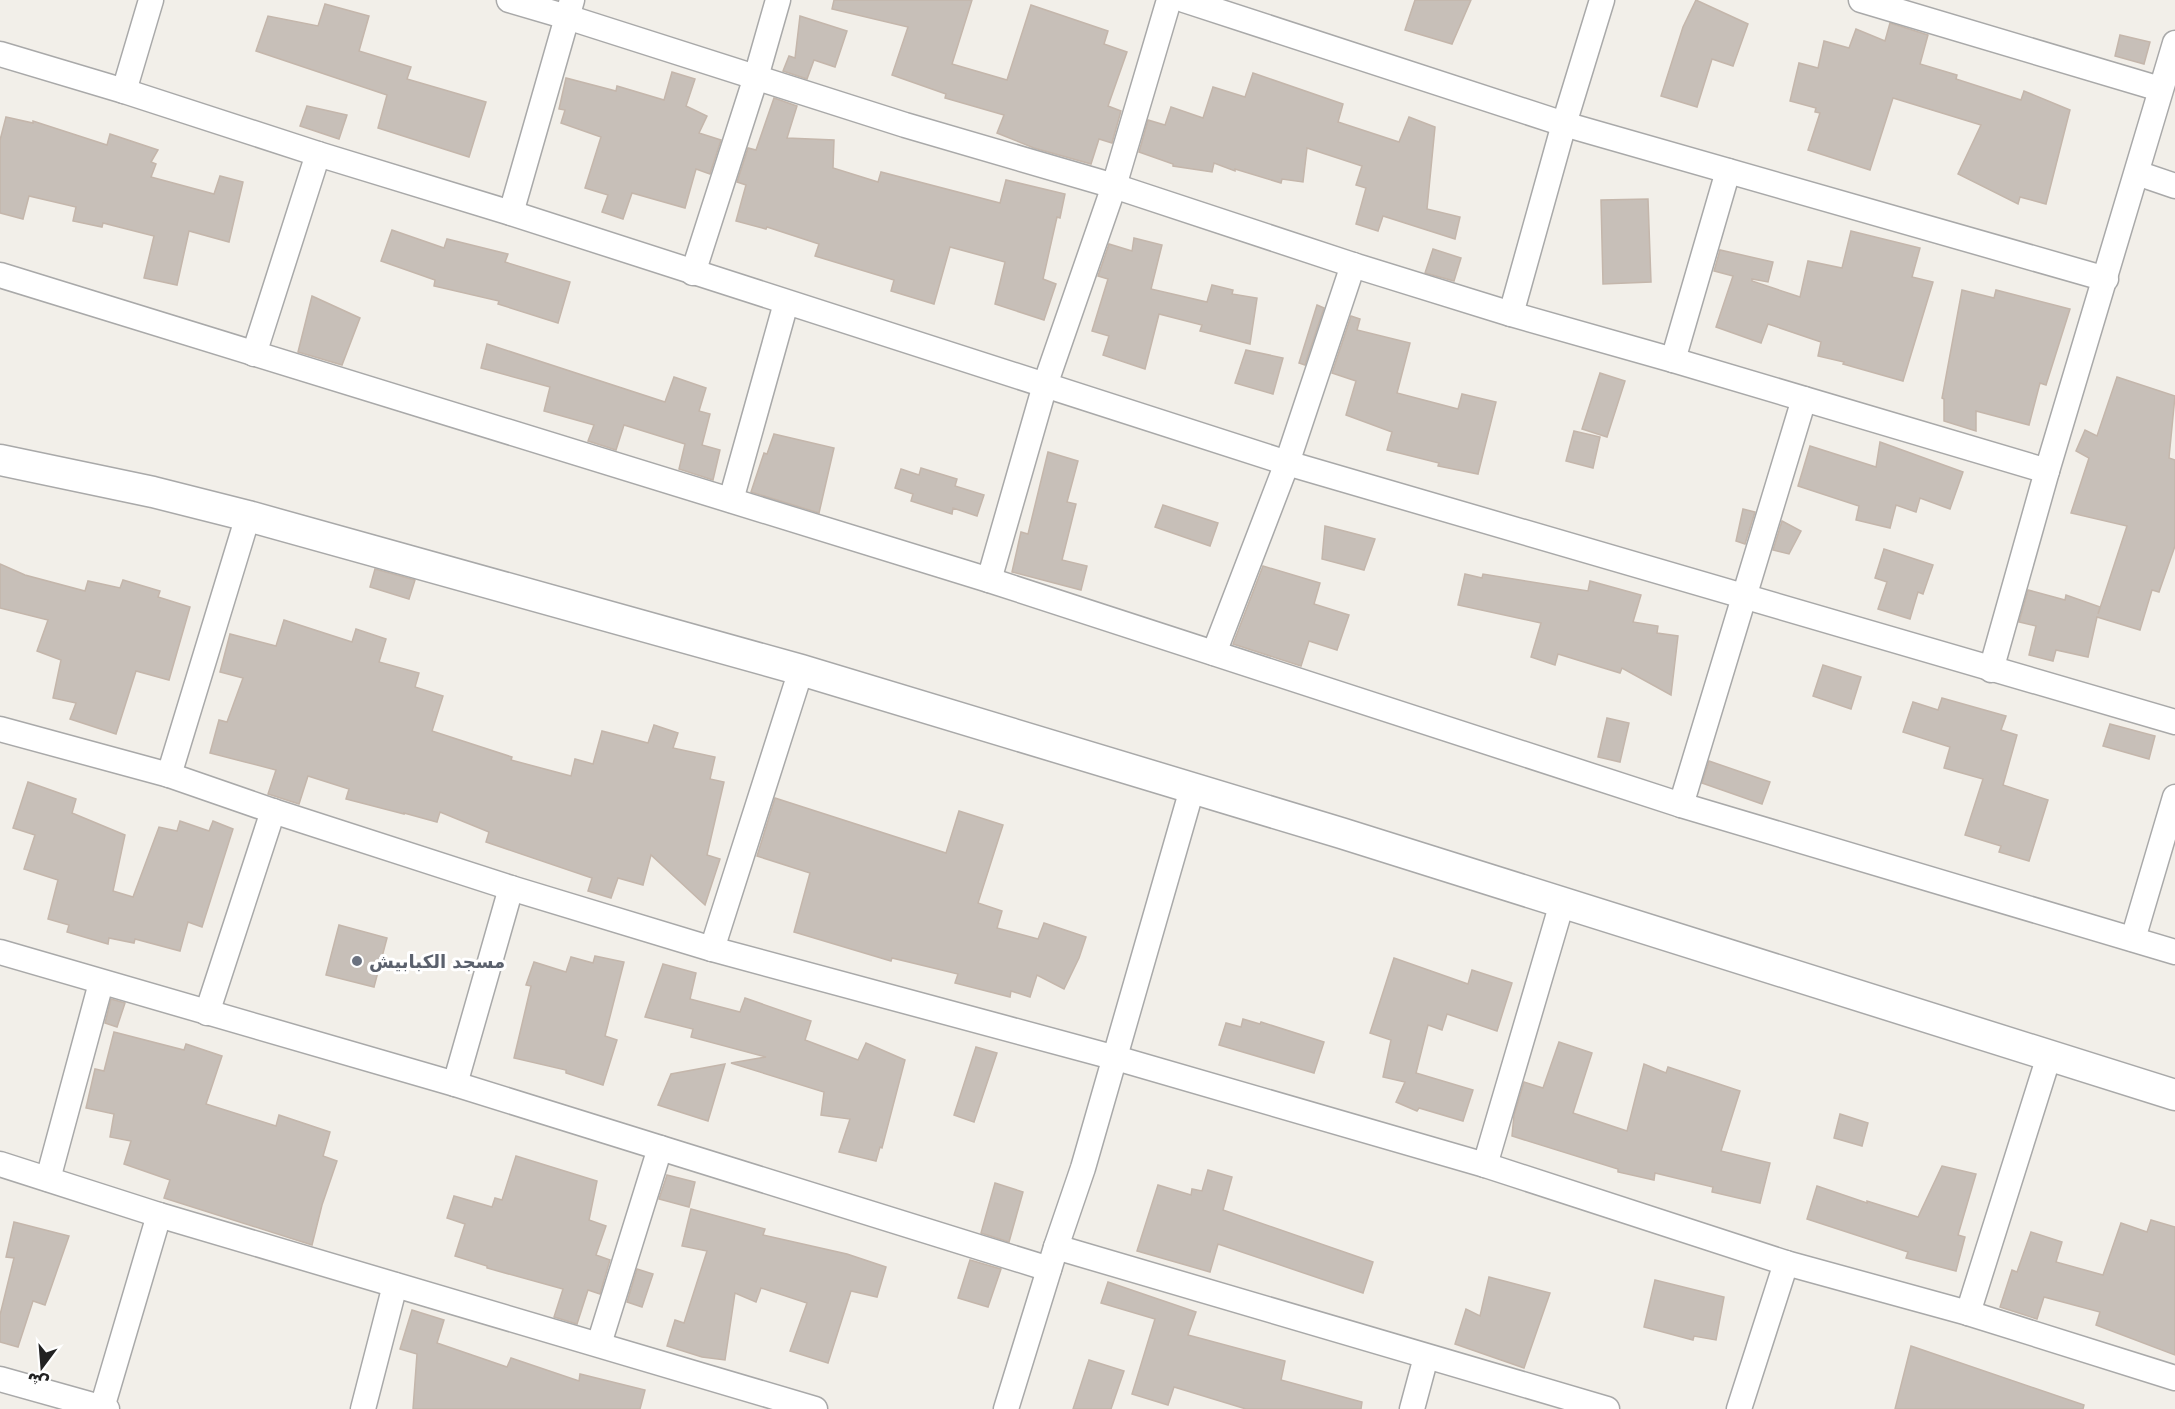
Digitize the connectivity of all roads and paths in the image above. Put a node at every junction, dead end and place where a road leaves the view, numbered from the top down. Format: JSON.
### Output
{"nodes":[{"id":1,"x":151,"y":0,"type":"edge"},
{"id":2,"x":509,"y":0,"type":"edge"},
{"id":3,"x":778,"y":0,"type":"edge"},
{"id":4,"x":1169,"y":0,"type":"edge"},
{"id":5,"x":1184,"y":0,"type":"edge"},
{"id":6,"x":1602,"y":0,"type":"edge"},
{"id":7,"x":1861,"y":0,"type":"edge"},
{"id":8,"x":1219,"y":5,"type":"edge"},
{"id":9,"x":570,"y":8,"type":"edge"},
{"id":10,"x":2175,"y":43,"type":"edge"},
{"id":11,"x":0,"y":54,"type":"edge"},
{"id":12,"x":756,"y":77,"type":"junction"},
{"id":13,"x":2160,"y":89,"type":"junction"},
{"id":14,"x":124,"y":91,"type":"junction"},
{"id":15,"x":1564,"y":124,"type":"junction"},
{"id":16,"x":318,"y":154,"type":"junction"},
{"id":17,"x":1728,"y":171,"type":"junction"},
{"id":18,"x":2137,"y":173,"type":"junction"},
{"id":19,"x":1114,"y":186,"type":"junction"},
{"id":20,"x":2175,"y":186,"type":"edge"},
{"id":21,"x":512,"y":213,"type":"junction"},
{"id":22,"x":1353,"y":265,"type":"junction"},
{"id":23,"x":693,"y":273,"type":"junction"},
{"id":24,"x":0,"y":274,"type":"edge"},
{"id":25,"x":2106,"y":279,"type":"junction"},
{"id":26,"x":786,"y":303,"type":"junction"},
{"id":27,"x":1511,"y":314,"type":"junction"},
{"id":28,"x":254,"y":354,"type":"junction"},
{"id":29,"x":1673,"y":360,"type":"junction"},
{"id":30,"x":1045,"y":385,"type":"junction"},
{"id":31,"x":1804,"y":399,"type":"junction"},
{"id":32,"x":0,"y":459,"type":"edge"},
{"id":33,"x":1287,"y":463,"type":"junction"},
{"id":34,"x":2047,"y":471,"type":"junction"},
{"id":35,"x":731,"y":500,"type":"junction"},
{"id":36,"x":248,"y":516,"type":"junction"},
{"id":37,"x":989,"y":580,"type":"junction"},
{"id":38,"x":1743,"y":595,"type":"junction"},
{"id":39,"x":1214,"y":653,"type":"junction"},
{"id":40,"x":801,"y":670,"type":"junction"},
{"id":41,"x":1991,"y":670,"type":"junction"},
{"id":42,"x":2175,"y":722,"type":"edge"},
{"id":43,"x":0,"y":729,"type":"edge"},
{"id":44,"x":169,"y":775,"type":"junction"},
{"id":45,"x":1192,"y":789,"type":"junction"},
{"id":46,"x":2175,"y":797,"type":"edge"},
{"id":47,"x":1681,"y":805,"type":"junction"},
{"id":48,"x":273,"y":811,"type":"junction"},
{"id":49,"x":511,"y":888,"type":"junction"},
{"id":50,"x":1562,"y":903,"type":"junction"},
{"id":51,"x":2133,"y":939,"type":"junction"},
{"id":52,"x":712,"y":949,"type":"junction"},
{"id":53,"x":2175,"y":951,"type":"edge"},
{"id":54,"x":0,"y":952,"type":"edge"},
{"id":55,"x":101,"y":983,"type":"junction"},
{"id":56,"x":207,"y":1012,"type":"junction"},
{"id":57,"x":2049,"y":1056,"type":"junction"},
{"id":58,"x":1116,"y":1058,"type":"junction"},
{"id":59,"x":455,"y":1084,"type":"junction"},
{"id":60,"x":2175,"y":1095,"type":"edge"},
{"id":61,"x":660,"y":1148,"type":"junction"},
{"id":62,"x":0,"y":1164,"type":"edge"},
{"id":63,"x":1485,"y":1165,"type":"junction"},
{"id":64,"x":48,"y":1179,"type":"junction"},
{"id":65,"x":159,"y":1215,"type":"junction"},
{"id":66,"x":1053,"y":1258,"type":"junction"},
{"id":67,"x":1786,"y":1263,"type":"junction"},
{"id":68,"x":396,"y":1285,"type":"junction"},
{"id":69,"x":1968,"y":1313,"type":"junction"},
{"id":70,"x":599,"y":1344,"type":"junction"},
{"id":71,"x":1426,"y":1357,"type":"junction"},
{"id":72,"x":2175,"y":1378,"type":"edge"},
{"id":73,"x":0,"y":1379,"type":"edge"},
{"id":74,"x":104,"y":1408,"type":"edge"},
{"id":75,"x":363,"y":1409,"type":"edge"},
{"id":76,"x":815,"y":1409,"type":"edge"},
{"id":77,"x":1006,"y":1409,"type":"edge"},
{"id":78,"x":1412,"y":1409,"type":"edge"},
{"id":79,"x":1608,"y":1409,"type":"edge"},
{"id":80,"x":1739,"y":1409,"type":"edge"}],
"edges":[{"from":1,"to":14,"type":"street"},
{"from":2,"to":9,"type":"street"},
{"from":3,"to":12,"type":"street"},
{"from":4,"to":19,"type":"street"},
{"from":5,"to":8,"type":"street"},
{"from":6,"to":15,"type":"street"},
{"from":7,"to":13,"type":"street"},
{"from":8,"to":15,"type":"street"},
{"from":9,"to":12,"type":"street"},
{"from":9,"to":21,"type":"street"},
{"from":10,"to":13,"type":"street"},
{"from":11,"to":14,"type":"street"},
{"from":12,"to":19,"type":"street"},
{"from":12,"to":23,"type":"street"},
{"from":13,"to":18,"type":"street"},
{"from":14,"to":16,"type":"street"},
{"from":15,"to":17,"type":"street"},
{"from":15,"to":27,"type":"street"},
{"from":16,"to":21,"type":"street"},
{"from":16,"to":28,"type":"street"},
{"from":17,"to":25,"type":"street"},
{"from":17,"to":29,"type":"street"},
{"from":18,"to":20,"type":"street"},
{"from":18,"to":25,"type":"street"},
{"from":19,"to":22,"type":"street"},
{"from":19,"to":30,"type":"street"},
{"from":21,"to":23,"type":"street"},
{"from":22,"to":27,"type":"street"},
{"from":22,"to":33,"type":"street"},
{"from":23,"to":26,"type":"street"},
{"from":24,"to":28,"type":"street"},
{"from":25,"to":34,"type":"street"},
{"from":26,"to":30,"type":"street"},
{"from":26,"to":35,"type":"street"},
{"from":27,"to":29,"type":"street"},
{"from":28,"to":35,"type":"street"},
{"from":29,"to":31,"type":"street"},
{"from":30,"to":33,"type":"street"},
{"from":30,"to":37,"type":"street"},
{"from":31,"to":34,"type":"street"},
{"from":31,"to":38,"type":"street"},
{"from":32,"to":36,"type":"street"},
{"from":33,"to":38,"type":"street"},
{"from":33,"to":39,"type":"street"},
{"from":34,"to":41,"type":"street"},
{"from":35,"to":37,"type":"street"},
{"from":36,"to":40,"type":"street"},
{"from":36,"to":44,"type":"street"},
{"from":37,"to":39,"type":"street"},
{"from":38,"to":41,"type":"street"},
{"from":38,"to":47,"type":"street"},
{"from":39,"to":47,"type":"street"},
{"from":40,"to":45,"type":"street"},
{"from":40,"to":52,"type":"street"},
{"from":41,"to":42,"type":"street"},
{"from":43,"to":44,"type":"street"},
{"from":44,"to":48,"type":"street"},
{"from":45,"to":50,"type":"street"},
{"from":45,"to":58,"type":"street"},
{"from":46,"to":51,"type":"street"},
{"from":47,"to":51,"type":"street"},
{"from":48,"to":49,"type":"street"},
{"from":48,"to":56,"type":"street"},
{"from":49,"to":52,"type":"street"},
{"from":49,"to":59,"type":"street"},
{"from":50,"to":57,"type":"street"},
{"from":50,"to":63,"type":"street"},
{"from":51,"to":53,"type":"street"},
{"from":52,"to":58,"type":"street"},
{"from":54,"to":55,"type":"street"},
{"from":55,"to":56,"type":"street"},
{"from":55,"to":64,"type":"street"},
{"from":56,"to":59,"type":"street"},
{"from":57,"to":60,"type":"street"},
{"from":57,"to":69,"type":"street"},
{"from":58,"to":63,"type":"street"},
{"from":58,"to":66,"type":"street"},
{"from":59,"to":61,"type":"street"},
{"from":61,"to":66,"type":"street"},
{"from":61,"to":70,"type":"street"},
{"from":62,"to":64,"type":"street"},
{"from":63,"to":67,"type":"street"},
{"from":64,"to":65,"type":"street"},
{"from":65,"to":68,"type":"street"},
{"from":65,"to":74,"type":"street"},
{"from":66,"to":71,"type":"street"},
{"from":66,"to":77,"type":"street"},
{"from":67,"to":69,"type":"street"},
{"from":67,"to":80,"type":"street"},
{"from":68,"to":70,"type":"street"},
{"from":68,"to":75,"type":"street"},
{"from":69,"to":72,"type":"street"},
{"from":70,"to":76,"type":"street"},
{"from":71,"to":78,"type":"street"},
{"from":71,"to":79,"type":"street"},
{"from":73,"to":74,"type":"street"}]}
